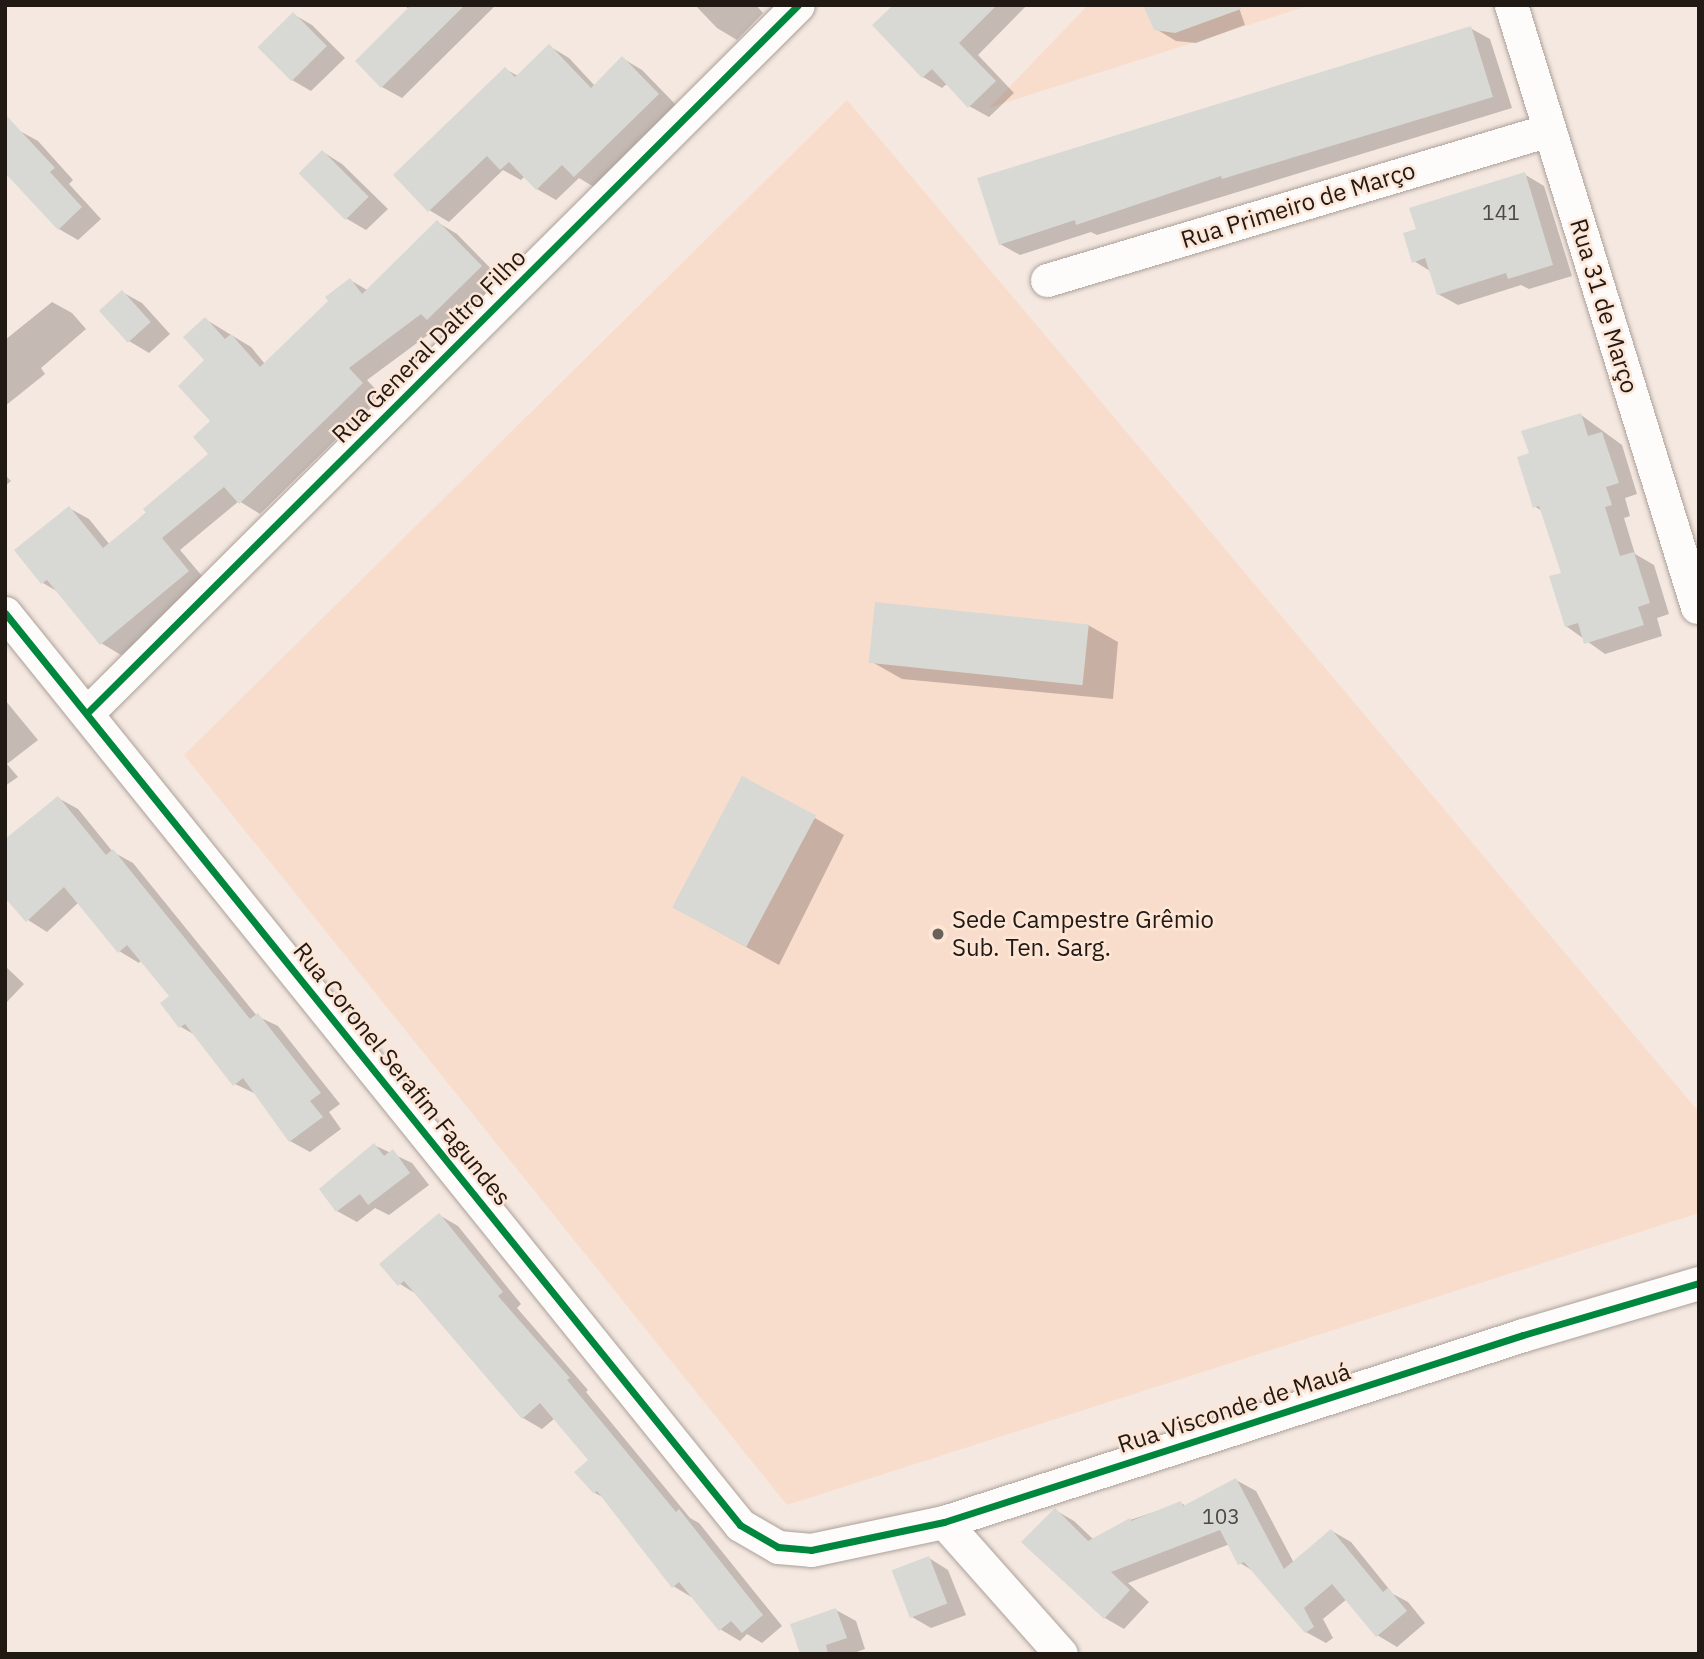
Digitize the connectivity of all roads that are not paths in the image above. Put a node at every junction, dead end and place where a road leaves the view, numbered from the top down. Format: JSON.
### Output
{"nodes":[{"id":1,"x":798,"y":5,"type":"edge"},
{"id":2,"x":1511,"y":5,"type":"edge"},
{"id":3,"x":1549,"y":130,"type":"junction"},
{"id":4,"x":1047,"y":280,"type":"dead end"},
{"id":5,"x":1697,"y":607,"type":"dead end"},
{"id":6,"x":5,"y":613,"type":"edge"},
{"id":7,"x":87,"y":713,"type":"junction"},
{"id":8,"x":1699,"y":1283,"type":"edge"},
{"id":9,"x":944,"y":1522,"type":"junction"},
{"id":10,"x":778,"y":1547,"type":"joint"},
{"id":11,"x":1061,"y":1654,"type":"edge"}],
"edges":[{"from":1,"to":7,"type":"street","name":"Rua General Daltro Filho"},
{"from":2,"to":3,"type":"street","name":"Rua 31 de Março"},
{"from":3,"to":4,"type":"street","name":"Rua Primeiro de Março"},
{"from":3,"to":5,"type":"street","name":"Rua 31 de Março"},
{"from":6,"to":7,"type":"street","name":"Rua Coronel Serafim Fagundes"},
{"from":7,"to":10,"type":"street","name":"Rua Coronel Serafim Fagundes"},
{"from":8,"to":9,"type":"street","name":"Rua Visconde de Mauá"},
{"from":9,"to":10,"type":"street","name":"Rua Visconde de Mauá"},
{"from":9,"to":11,"type":"street"}]}
